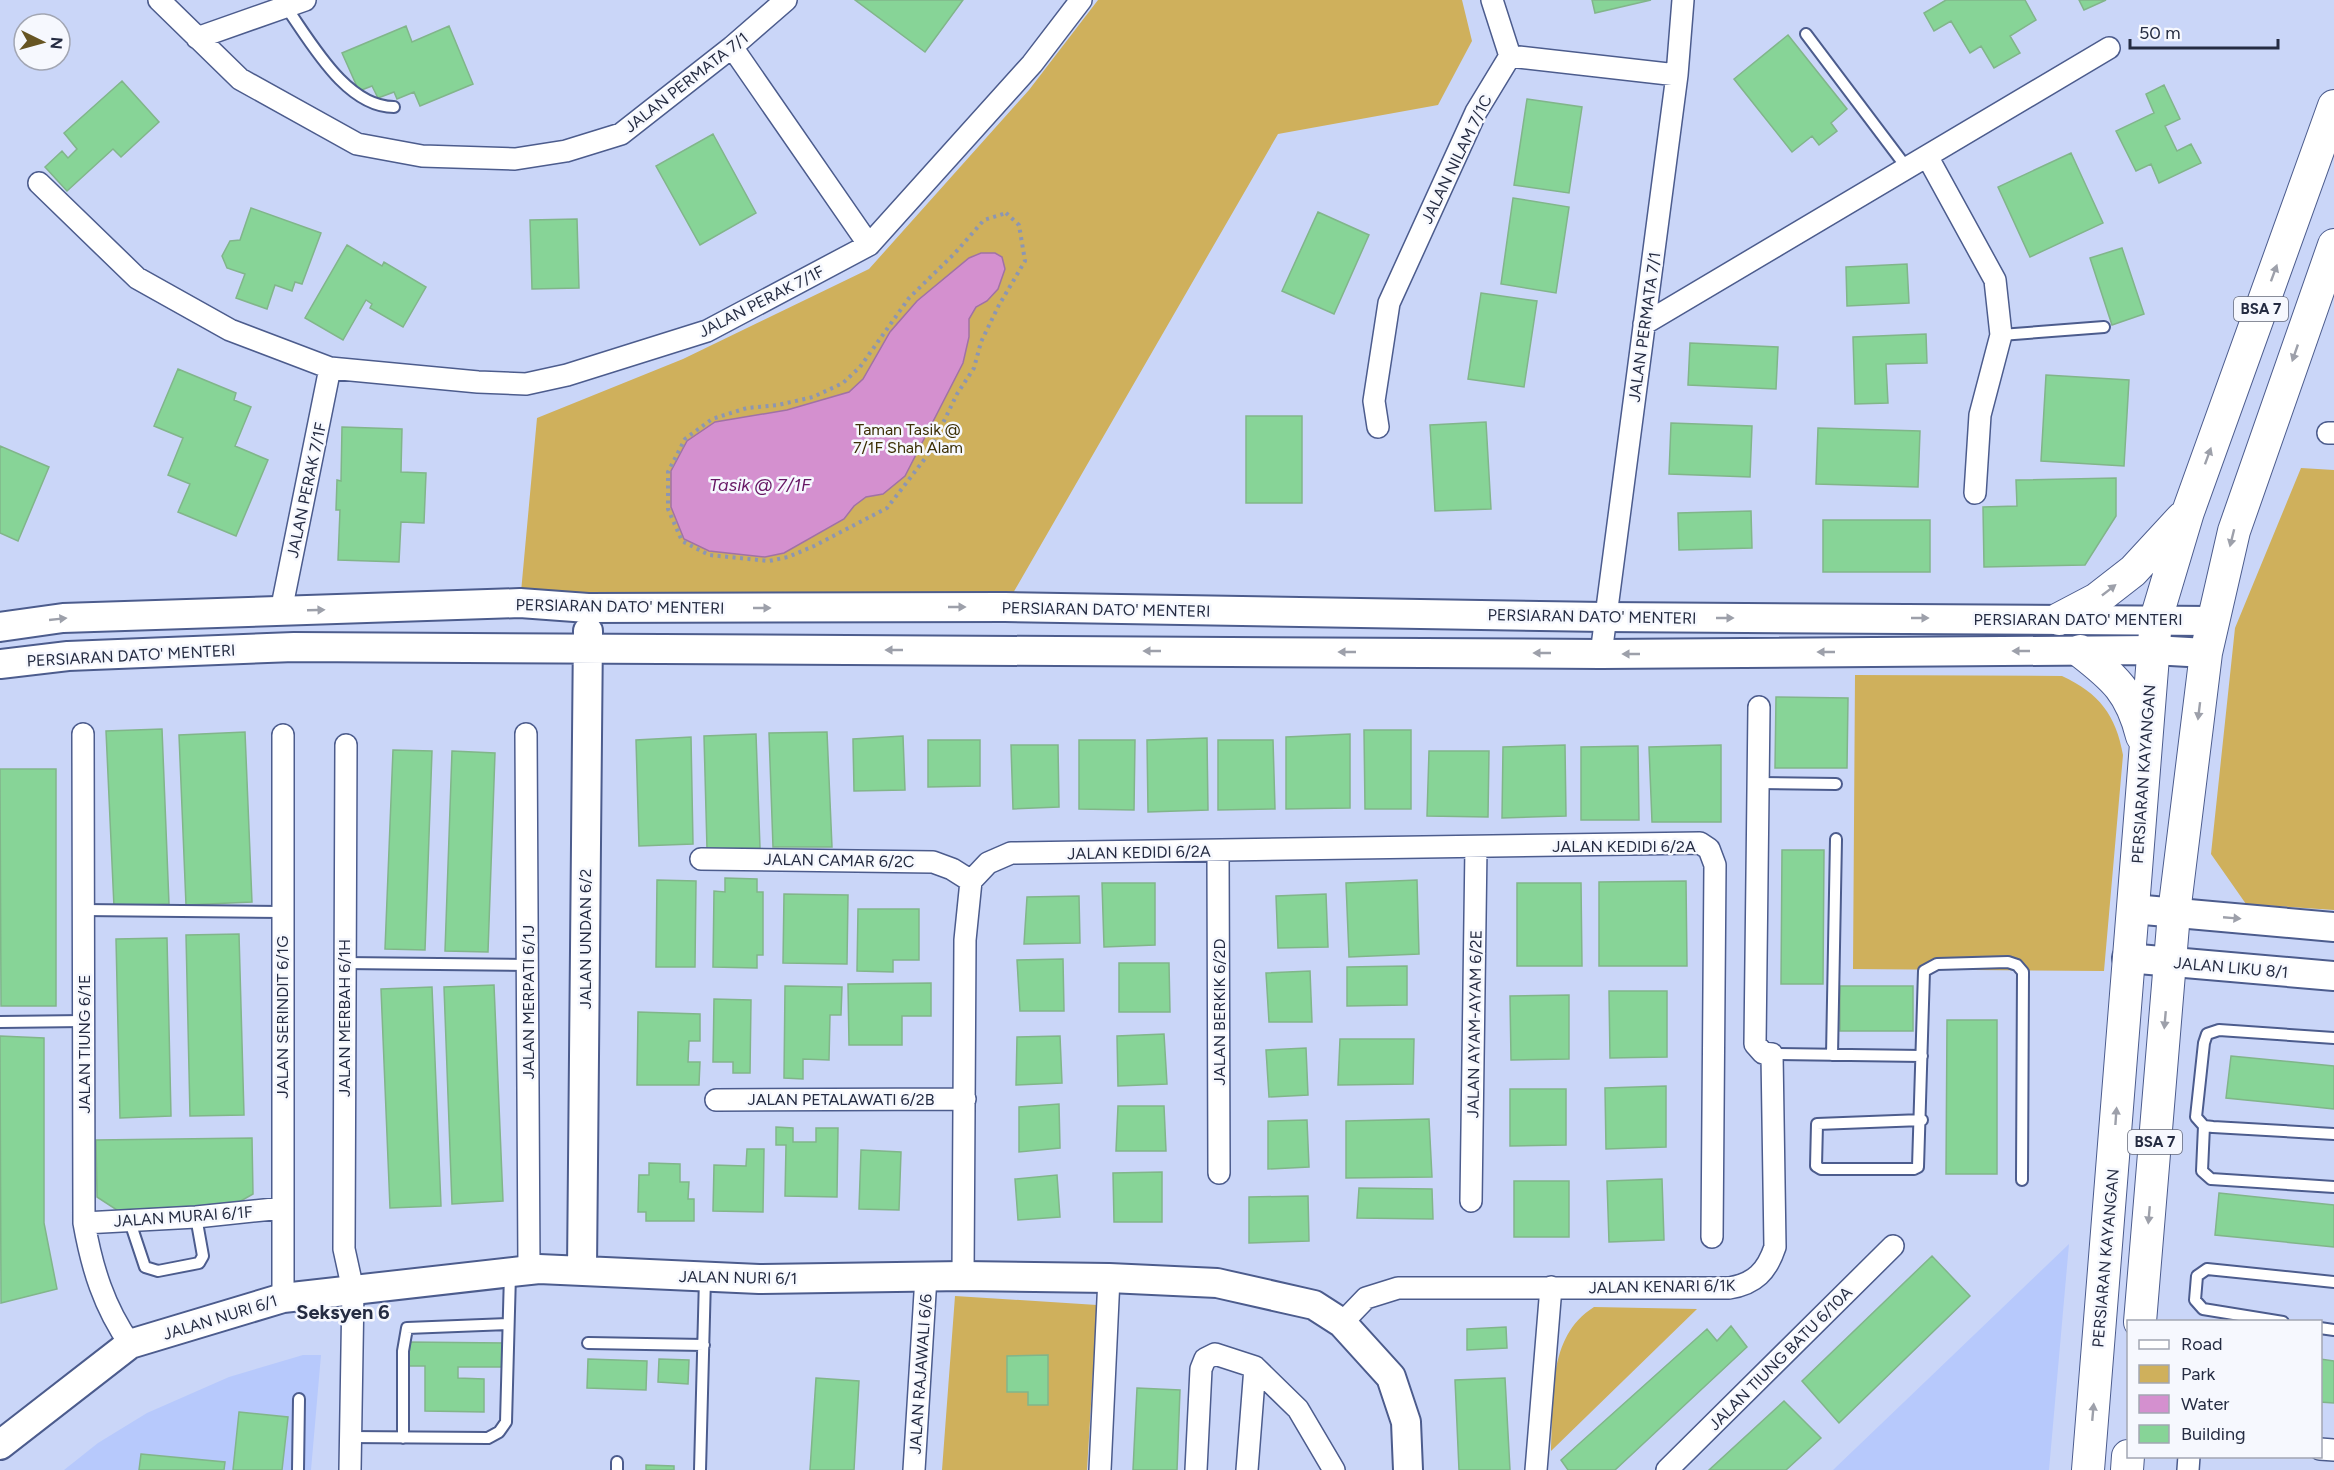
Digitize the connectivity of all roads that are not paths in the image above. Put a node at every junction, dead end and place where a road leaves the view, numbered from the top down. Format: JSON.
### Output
{"nodes":[{"id":1,"x":159,"y":0,"type":"edge"},
{"id":2,"x":786,"y":0,"type":"edge"},
{"id":3,"x":1081,"y":0,"type":"edge"},
{"id":4,"x":1492,"y":0,"type":"edge"},
{"id":5,"x":1683,"y":0,"type":"edge"},
{"id":6,"x":296,"y":3,"type":"edge"},
{"id":7,"x":1806,"y":34,"type":"dead end"},
{"id":8,"x":198,"y":38,"type":"junction"},
{"id":9,"x":732,"y":47,"type":"junction"},
{"id":10,"x":2109,"y":48,"type":"dead end"},
{"id":11,"x":1510,"y":56,"type":"junction"},
{"id":12,"x":1677,"y":75,"type":"junction"},
{"id":13,"x":2334,"y":106,"type":"edge"},
{"id":14,"x":394,"y":107,"type":"dead end"},
{"id":15,"x":1927,"y":156,"type":"junction"},
{"id":16,"x":1907,"y":168,"type":"junction"},
{"id":17,"x":39,"y":183,"type":"dead end"},
{"id":18,"x":869,"y":245,"type":"junction"},
{"id":19,"x":2334,"y":245,"type":"edge"},
{"id":20,"x":1644,"y":324,"type":"junction"},
{"id":21,"x":2104,"y":327,"type":"dead end"},
{"id":22,"x":2001,"y":335,"type":"junction"},
{"id":23,"x":330,"y":368,"type":"junction"},
{"id":24,"x":1378,"y":427,"type":"dead end"},
{"id":25,"x":1975,"y":492,"type":"dead end"},
{"id":26,"x":2188,"y":512,"type":"junction"},
{"id":27,"x":588,"y":608,"type":"junction"},
{"id":28,"x":281,"y":611,"type":"junction"},
{"id":29,"x":1604,"y":617,"type":"junction"},
{"id":30,"x":2059,"y":619,"type":"junction"},
{"id":31,"x":2156,"y":619,"type":"junction"},
{"id":32,"x":2213,"y":621,"type":"junction"},
{"id":33,"x":0,"y":627,"type":"edge"},
{"id":34,"x":588,"y":649,"type":"junction"},
{"id":35,"x":2153,"y":650,"type":"junction"},
{"id":36,"x":2080,"y":651,"type":"junction"},
{"id":37,"x":2206,"y":653,"type":"junction"},
{"id":38,"x":1601,"y":654,"type":"junction"},
{"id":39,"x":0,"y":664,"type":"edge"},
{"id":40,"x":1760,"y":707,"type":"dead end"},
{"id":41,"x":83,"y":734,"type":"dead end"},
{"id":42,"x":526,"y":734,"type":"dead end"},
{"id":43,"x":283,"y":735,"type":"dead end"},
{"id":44,"x":346,"y":745,"type":"dead end"},
{"id":45,"x":2145,"y":748,"type":"junction"},
{"id":46,"x":1758,"y":783,"type":"junction"},
{"id":47,"x":1836,"y":784,"type":"dead end"},
{"id":48,"x":1836,"y":839,"type":"dead end"},
{"id":49,"x":1476,"y":847,"type":"junction"},
{"id":50,"x":1218,"y":851,"type":"junction"},
{"id":51,"x":701,"y":860,"type":"dead end"},
{"id":52,"x":972,"y":882,"type":"junction"},
{"id":53,"x":2133,"y":909,"type":"junction"},
{"id":54,"x":83,"y":910,"type":"junction"},
{"id":55,"x":282,"y":912,"type":"junction"},
{"id":56,"x":2174,"y":913,"type":"junction"},
{"id":57,"x":2334,"y":927,"type":"edge"},
{"id":58,"x":2127,"y":958,"type":"junction"},
{"id":59,"x":2170,"y":962,"type":"junction"},
{"id":60,"x":344,"y":963,"type":"junction"},
{"id":61,"x":528,"y":965,"type":"junction"},
{"id":62,"x":2334,"y":976,"type":"edge"},
{"id":63,"x":84,"y":1021,"type":"junction"},
{"id":64,"x":0,"y":1022,"type":"edge"},
{"id":65,"x":2334,"y":1038,"type":"edge"},
{"id":66,"x":1772,"y":1054,"type":"junction"},
{"id":67,"x":1832,"y":1055,"type":"junction"},
{"id":68,"x":1922,"y":1056,"type":"junction"},
{"id":69,"x":965,"y":1099,"type":"junction"},
{"id":70,"x":716,"y":1100,"type":"dead end"},
{"id":71,"x":1922,"y":1120,"type":"junction"},
{"id":72,"x":2204,"y":1126,"type":"junction"},
{"id":73,"x":2334,"y":1134,"type":"edge"},
{"id":74,"x":1219,"y":1173,"type":"dead end"},
{"id":75,"x":2022,"y":1180,"type":"dead end"},
{"id":76,"x":2334,"y":1186,"type":"edge"},
{"id":77,"x":1471,"y":1201,"type":"dead end"},
{"id":78,"x":282,"y":1208,"type":"junction"},
{"id":79,"x":196,"y":1217,"type":"junction"},
{"id":80,"x":129,"y":1219,"type":"junction"},
{"id":81,"x":84,"y":1223,"type":"junction"},
{"id":82,"x":1712,"y":1237,"type":"dead end"},
{"id":83,"x":1893,"y":1246,"type":"dead end"},
{"id":84,"x":582,"y":1269,"type":"junction"},
{"id":85,"x":519,"y":1270,"type":"junction"},
{"id":86,"x":963,"y":1276,"type":"junction"},
{"id":87,"x":705,"y":1277,"type":"junction"},
{"id":88,"x":926,"y":1277,"type":"junction"},
{"id":89,"x":1109,"y":1278,"type":"junction"},
{"id":90,"x":2334,"y":1282,"type":"edge"},
{"id":91,"x":1551,"y":1287,"type":"junction"},
{"id":92,"x":353,"y":1290,"type":"junction"},
{"id":93,"x":283,"y":1298,"type":"junction"},
{"id":94,"x":2140,"y":1320,"type":"edge"},
{"id":95,"x":2271,"y":1320,"type":"edge"},
{"id":96,"x":1342,"y":1323,"type":"junction"},
{"id":97,"x":508,"y":1324,"type":"junction"},
{"id":98,"x":588,"y":1342,"type":"dead end"},
{"id":99,"x":130,"y":1344,"type":"junction"},
{"id":100,"x":704,"y":1345,"type":"junction"},
{"id":101,"x":1255,"y":1367,"type":"junction"},
{"id":102,"x":299,"y":1399,"type":"dead end"},
{"id":103,"x":349,"y":1437,"type":"junction"},
{"id":104,"x":403,"y":1438,"type":"junction"},
{"id":105,"x":0,"y":1445,"type":"edge"},
{"id":106,"x":298,"y":1470,"type":"edge"},
{"id":107,"x":350,"y":1470,"type":"edge"},
{"id":108,"x":700,"y":1470,"type":"edge"},
{"id":109,"x":914,"y":1470,"type":"edge"},
{"id":110,"x":1100,"y":1470,"type":"edge"},
{"id":111,"x":1196,"y":1470,"type":"edge"},
{"id":112,"x":1247,"y":1470,"type":"edge"},
{"id":113,"x":1334,"y":1470,"type":"edge"},
{"id":114,"x":1408,"y":1470,"type":"edge"},
{"id":115,"x":1536,"y":1470,"type":"edge"},
{"id":116,"x":1667,"y":1470,"type":"edge"},
{"id":117,"x":2088,"y":1470,"type":"edge"}],
"edges":[{"from":1,"to":8,"type":"street","name":"JALAN PERMATA 7/1"},
{"from":2,"to":9,"type":"street","name":"JALAN PERMATA 7/1"},
{"from":3,"to":18,"type":"street","name":"JALAN PERAK 7/1F"},
{"from":4,"to":11,"type":"street"},
{"from":5,"to":12,"type":"street","name":"JALAN PERMATA 7/1"},
{"from":6,"to":8,"type":"street"},
{"from":6,"to":14,"type":"lane"},
{"from":7,"to":16,"type":"lane"},
{"from":8,"to":9,"type":"street","name":"JALAN PERMATA 7/1"},
{"from":9,"to":18,"type":"street"},
{"from":10,"to":15,"type":"street"},
{"from":11,"to":12,"type":"street"},
{"from":11,"to":24,"type":"street","name":"JALAN NILAM 7/1C"},
{"from":12,"to":20,"type":"street","name":"JALAN PERMATA 7/1"},
{"from":26,"to":13,"type":"main road","name":"PERSIARAN KAYANGAN","number":"BSA 7","one_way":true},
{"from":15,"to":16,"type":"street"},
{"from":15,"to":22,"type":"street"},
{"from":16,"to":20,"type":"street"},
{"from":17,"to":23,"type":"street","name":"JALAN PERAK 7/1F"},
{"from":18,"to":23,"type":"street","name":"JALAN PERAK 7/1F"},
{"from":19,"to":32,"type":"main road","number":"BSA 7","one_way":true},
{"from":20,"to":29,"type":"street","name":"JALAN PERMATA 7/1"},
{"from":21,"to":22,"type":"lane"},
{"from":22,"to":25,"type":"street"},
{"from":23,"to":28,"type":"street","name":"JALAN PERAK 7/1F"},
{"from":30,"to":26,"type":"main road","one_way":true},
{"from":26,"to":31,"type":"main road","name":"PERSIARAN KAYANGAN","number":"BSA 7"},
{"from":28,"to":27,"type":"main road","name":"PERSIARAN DATO' MENTERI","one_way":true},
{"from":27,"to":29,"type":"main road","name":"PERSIARAN DATO' MENTERI","one_way":true},
{"from":27,"to":34,"type":"main road","name":"JALAN UNDAN 6/2"},
{"from":33,"to":28,"type":"main road","name":"PERSIARAN DATO' MENTERI","one_way":true},
{"from":29,"to":30,"type":"main road","name":"PERSIARAN DATO' MENTERI","one_way":true},
{"from":29,"to":38,"type":"street","name":"JALAN PERMATA 7/1"},
{"from":30,"to":31,"type":"main road","name":"PERSIARAN DATO' MENTERI"},
{"from":31,"to":32,"type":"main road","name":"PERSIARAN DATO' MENTERI"},
{"from":31,"to":35,"type":"main road","name":"PERSIARAN KAYANGAN","number":"BSA 7"},
{"from":32,"to":37,"type":"main road","number":"BSA 7"},
{"from":38,"to":34,"type":"main road","name":"PERSIARAN DATO' MENTERI","one_way":true},
{"from":34,"to":39,"type":"main road","name":"PERSIARAN DATO' MENTERI"},
{"from":34,"to":84,"type":"main road","name":"JALAN UNDAN 6/2"},
{"from":35,"to":36,"type":"main road","name":"PERSIARAN DATO' MENTERI"},
{"from":35,"to":37,"type":"main road","name":"PERSIARAN DATO' MENTERI"},
{"from":35,"to":45,"type":"main road","name":"PERSIARAN KAYANGAN","number":"BSA 7"},
{"from":36,"to":38,"type":"main road","name":"PERSIARAN DATO' MENTERI","one_way":true},
{"from":36,"to":45,"type":"main road"},
{"from":37,"to":56,"type":"main road","number":"BSA 7","one_way":true},
{"from":40,"to":46,"type":"street"},
{"from":41,"to":54,"type":"street","name":"JALAN TIUNG 6/1E"},
{"from":42,"to":61,"type":"street","name":"JALAN MERPATI 6/1J"},
{"from":43,"to":55,"type":"street","name":"JALAN SERINDIT 6/1G"},
{"from":44,"to":60,"type":"street","name":"JALAN MERBAH 6/1H"},
{"from":45,"to":53,"type":"main road","name":"PERSIARAN KAYANGAN","number":"BSA 7"},
{"from":46,"to":47,"type":"lane"},
{"from":46,"to":66,"type":"street"},
{"from":48,"to":67,"type":"lane"},
{"from":49,"to":50,"type":"street","name":"JALAN KEDIDI 6/2A"},
{"from":49,"to":77,"type":"street","name":"JALAN AYAM-AYAM 6/2E"},
{"from":49,"to":82,"type":"street","name":"JALAN KEDIDI 6/2A"},
{"from":50,"to":52,"type":"street","name":"JALAN KEDIDI 6/2A"},
{"from":50,"to":74,"type":"street","name":"JALAN BERKIK 6/2D"},
{"from":51,"to":52,"type":"street","name":"JALAN CAMAR 6/2C"},
{"from":52,"to":69,"type":"street"},
{"from":53,"to":56,"type":"main road"},
{"from":53,"to":58,"type":"main road","name":"PERSIARAN KAYANGAN","number":"BSA 7"},
{"from":54,"to":55,"type":"lane"},
{"from":54,"to":63,"type":"street","name":"JALAN TIUNG 6/1E"},
{"from":55,"to":78,"type":"street","name":"JALAN SERINDIT 6/1G"},
{"from":56,"to":57,"type":"main road","one_way":true},
{"from":56,"to":59,"type":"main road","number":"BSA 7"},
{"from":58,"to":59,"type":"main road","name":"JALAN LIKU 8/1"},
{"from":117,"to":58,"type":"main road","name":"PERSIARAN KAYANGAN","number":"BSA 7","one_way":true},
{"from":59,"to":62,"type":"main road","name":"JALAN LIKU 8/1"},
{"from":59,"to":94,"type":"main road","number":"BSA 7","one_way":true},
{"from":60,"to":61,"type":"lane"},
{"from":60,"to":92,"type":"street","name":"JALAN MERBAH 6/1H"},
{"from":61,"to":85,"type":"street","name":"JALAN MERPATI 6/1J"},
{"from":63,"to":64,"type":"lane"},
{"from":63,"to":81,"type":"street","name":"JALAN TIUNG 6/1E"},
{"from":65,"to":72,"type":"lane"},
{"from":66,"to":67,"type":"lane"},
{"from":66,"to":91,"type":"street","name":"JALAN KENARI 6/1K"},
{"from":67,"to":68,"type":"lane"},
{"from":68,"to":71,"type":"lane"},
{"from":68,"to":75,"type":"lane"},
{"from":69,"to":70,"type":"street","name":"JALAN PETALAWATI 6/2B"},
{"from":69,"to":86,"type":"street"},
{"from":71,"to":71,"type":"lane"},
{"from":72,"to":73,"type":"lane"},
{"from":72,"to":76,"type":"lane"},
{"from":78,"to":79,"type":"street","name":"JALAN MURAI 6/1F"},
{"from":78,"to":93,"type":"street","name":"JALAN SERINDIT 6/1G"},
{"from":79,"to":80,"type":"street","name":"JALAN MURAI 6/1F"},
{"from":79,"to":80,"type":"lane"},
{"from":80,"to":81,"type":"street","name":"JALAN MURAI 6/1F"},
{"from":81,"to":99,"type":"street","name":"JALAN TIUNG 6/1E"},
{"from":83,"to":116,"type":"street","name":"JALAN TIUNG BATU 6/10A"},
{"from":84,"to":85,"type":"main road","name":"JALAN NURI 6/1"},
{"from":84,"to":87,"type":"main road","name":"JALAN NURI 6/1"},
{"from":85,"to":92,"type":"main road","name":"JALAN NURI 6/1"},
{"from":85,"to":97,"type":"lane"},
{"from":86,"to":88,"type":"main road","name":"JALAN NURI 6/1"},
{"from":86,"to":89,"type":"main road","name":"JALAN NURI 6/1"},
{"from":87,"to":88,"type":"main road","name":"JALAN NURI 6/1"},
{"from":87,"to":100,"type":"lane"},
{"from":88,"to":109,"type":"street","name":"JALAN RAJAWALI 6/6"},
{"from":89,"to":96,"type":"main road","name":"JALAN NURI 6/1"},
{"from":89,"to":110,"type":"street"},
{"from":90,"to":95,"type":"lane"},
{"from":91,"to":96,"type":"street","name":"JALAN KENARI 6/1K"},
{"from":91,"to":115,"type":"street"},
{"from":92,"to":93,"type":"main road","name":"JALAN NURI 6/1"},
{"from":92,"to":103,"type":"street","name":"JALAN MERBAH 6/1H"},
{"from":93,"to":99,"type":"main road","name":"JALAN NURI 6/1"},
{"from":96,"to":114,"type":"main road","name":"JALAN NURI 6/1"},
{"from":97,"to":104,"type":"lane"},
{"from":97,"to":104,"type":"lane"},
{"from":98,"to":100,"type":"lane"},
{"from":99,"to":105,"type":"main road","name":"JALAN NURI 6/1"},
{"from":100,"to":108,"type":"lane"},
{"from":101,"to":111,"type":"street"},
{"from":101,"to":112,"type":"street"},
{"from":101,"to":113,"type":"street"},
{"from":102,"to":106,"type":"lane"},
{"from":103,"to":104,"type":"lane"},
{"from":103,"to":107,"type":"street","name":"JALAN MERBAH 6/1H"}]}
